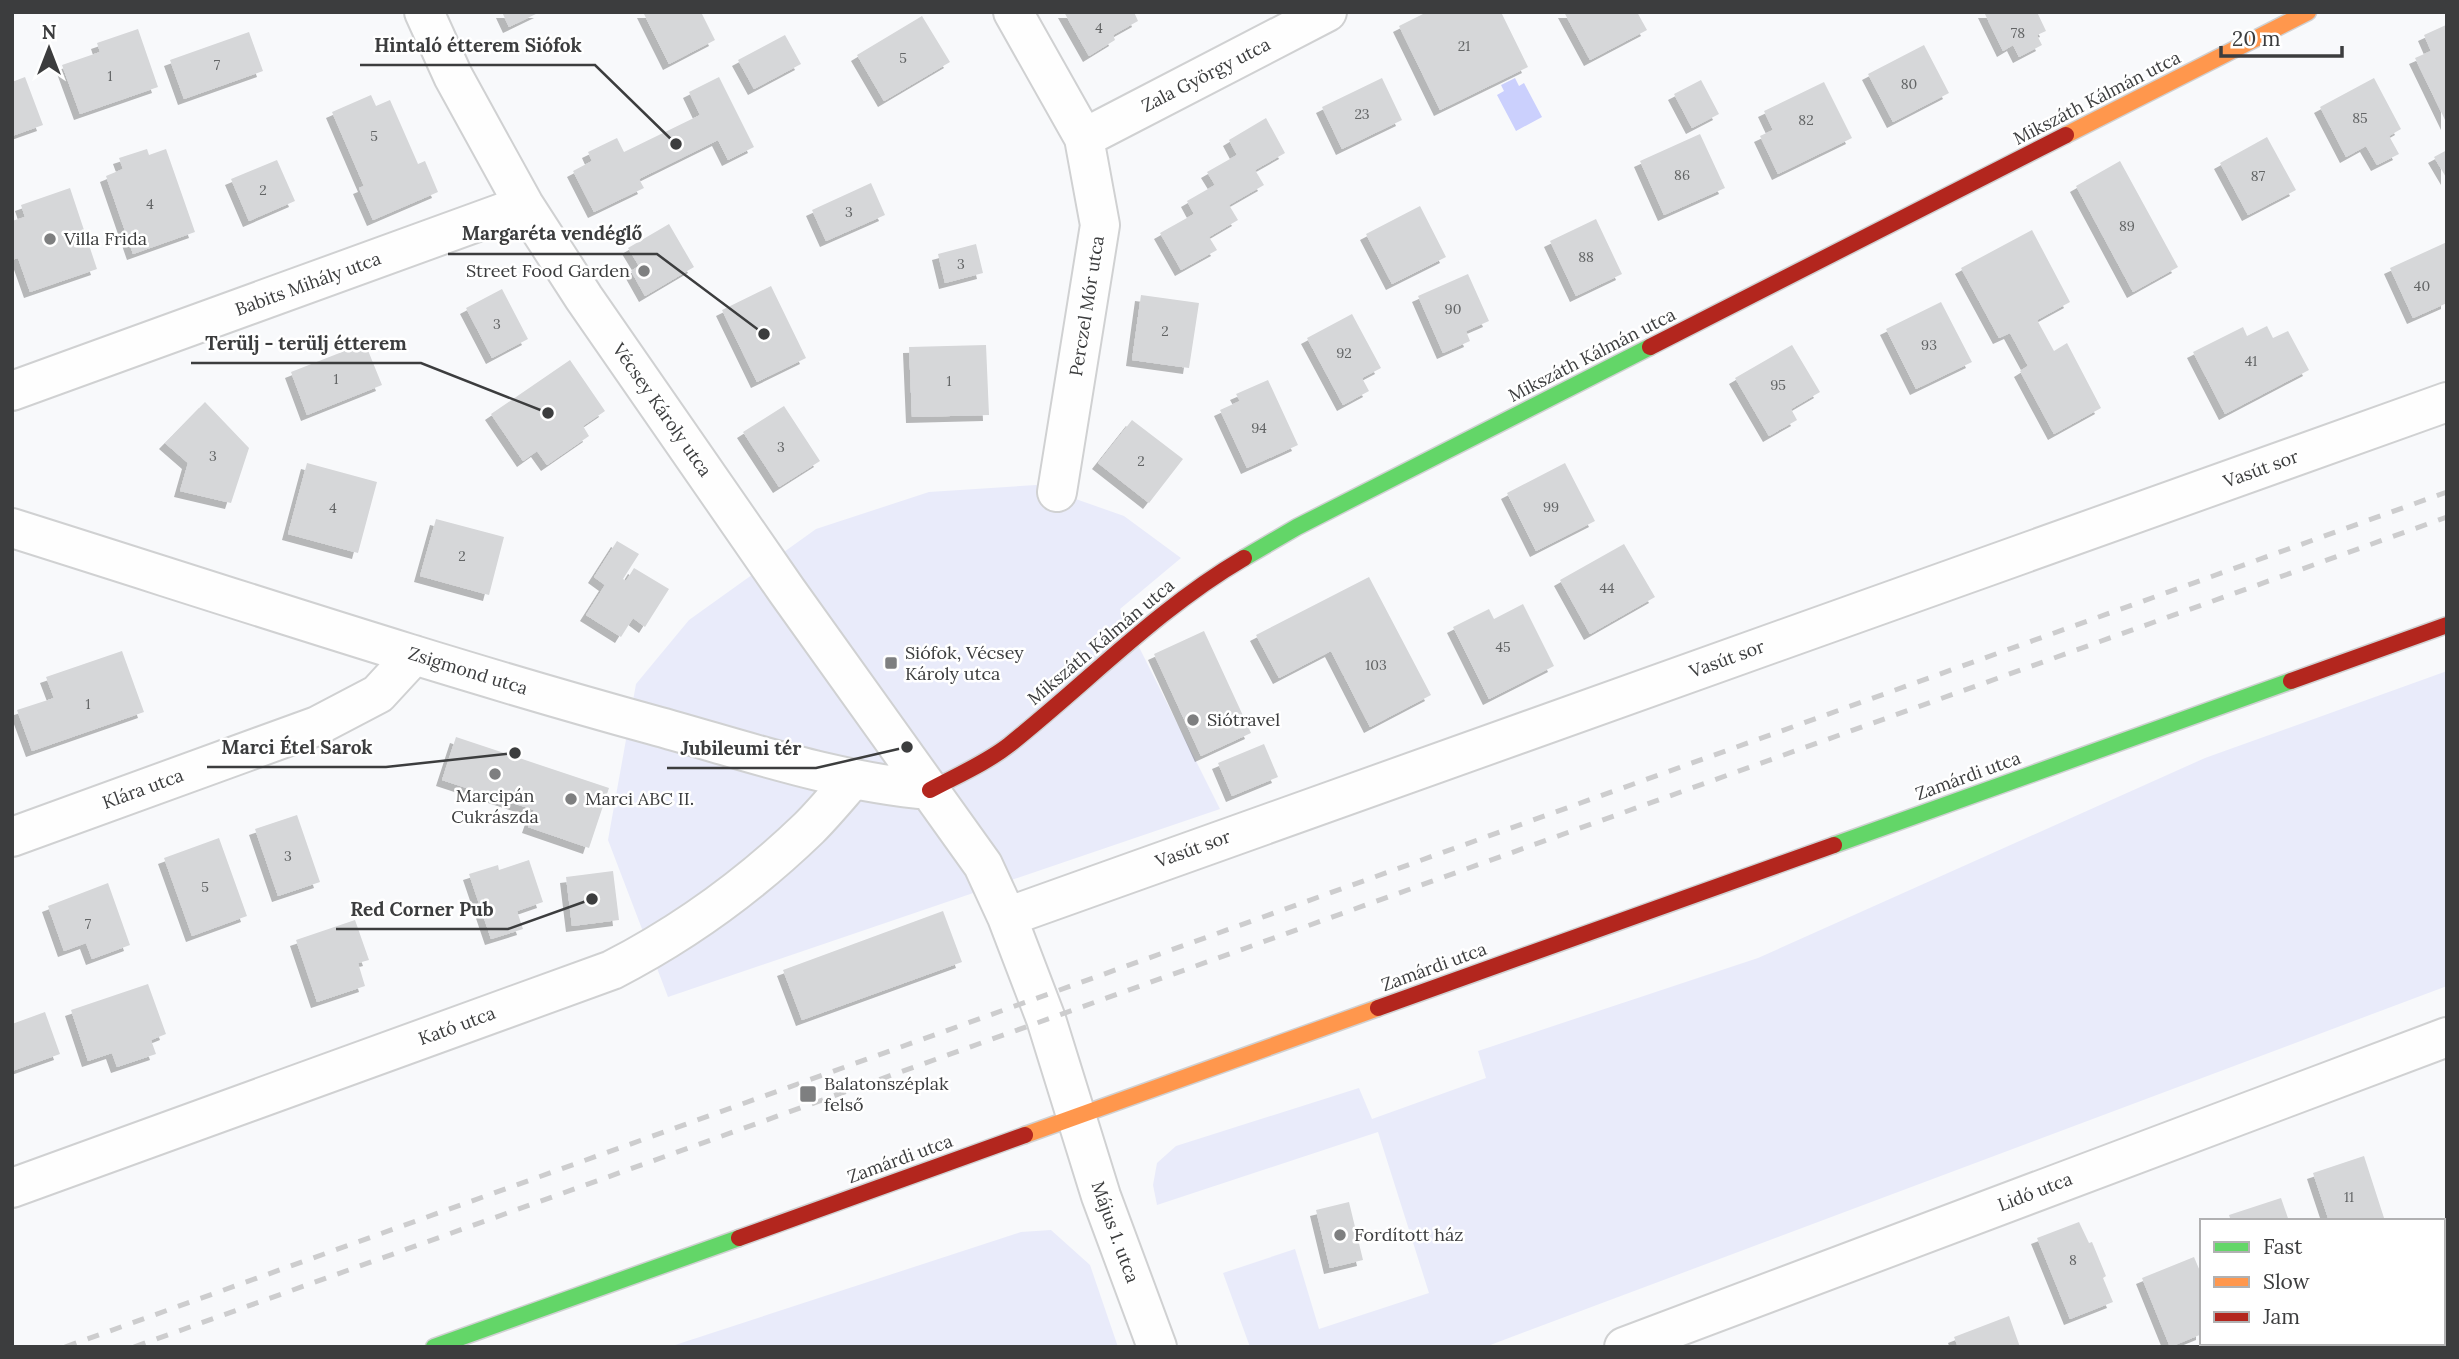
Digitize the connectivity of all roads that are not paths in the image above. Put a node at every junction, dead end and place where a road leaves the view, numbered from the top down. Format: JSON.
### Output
{"nodes":[{"id":1,"x":424,"y":12,"type":"edge"},
{"id":2,"x":1013,"y":12,"type":"edge"},
{"id":3,"x":1327,"y":12,"type":"edge"},
{"id":4,"x":2308,"y":12,"type":"edge"},
{"id":5,"x":1084,"y":138,"type":"junction"},
{"id":6,"x":524,"y":205,"type":"junction"},
{"id":7,"x":12,"y":391,"type":"edge"},
{"id":8,"x":2447,"y":402,"type":"edge"},
{"id":9,"x":1057,"y":492,"type":"dead end"},
{"id":10,"x":12,"y":528,"type":"edge"},
{"id":11,"x":2447,"y":625,"type":"edge"},
{"id":12,"x":414,"y":655,"type":"junction"},
{"id":13,"x":852,"y":780,"type":"junction"},
{"id":14,"x":930,"y":790,"type":"junction"},
{"id":15,"x":12,"y":837,"type":"edge"},
{"id":16,"x":1007,"y":917,"type":"junction"},
{"id":17,"x":2447,"y":1037,"type":"edge"},
{"id":18,"x":1076,"y":1116,"type":"junction"},
{"id":19,"x":12,"y":1188,"type":"edge"},
{"id":20,"x":434,"y":1347,"type":"edge"},
{"id":21,"x":1157,"y":1347,"type":"edge"},
{"id":22,"x":1624,"y":1347,"type":"edge"}],
"edges":[{"from":1,"to":6,"type":"street","name":"Vécsey Károly utca"},
{"from":2,"to":5,"type":"street","name":"Perczel Mór utca"},
{"from":3,"to":5,"type":"street","name":"Zala György utca"},
{"from":4,"to":14,"type":"main road","name":"Mikszáth Kálmán utca"},
{"from":5,"to":9,"type":"street","name":"Perczel Mór utca"},
{"from":6,"to":7,"type":"street","name":"Babits Mihály utca"},
{"from":6,"to":14,"type":"street","name":"Vécsey Károly utca"},
{"from":8,"to":16,"type":"street","name":"Vasút sor"},
{"from":10,"to":12,"type":"street","name":"Zsigmond utca"},
{"from":11,"to":18,"type":"main road","name":"Zamárdi utca"},
{"from":12,"to":13,"type":"street","name":"Zsigmond utca"},
{"from":12,"to":15,"type":"street","name":"Klára utca"},
{"from":13,"to":14,"type":"street","name":"Zsigmond utca"},
{"from":13,"to":19,"type":"street","name":"Kató utca"},
{"from":14,"to":16,"type":"street","name":"Vécsey Károly utca"},
{"from":16,"to":18,"type":"street","name":"Május 1. utca"},
{"from":17,"to":22,"type":"street","name":"Lidó utca"},
{"from":18,"to":20,"type":"main road","name":"Zamárdi utca"},
{"from":18,"to":21,"type":"street","name":"Május 1. utca"}]}
